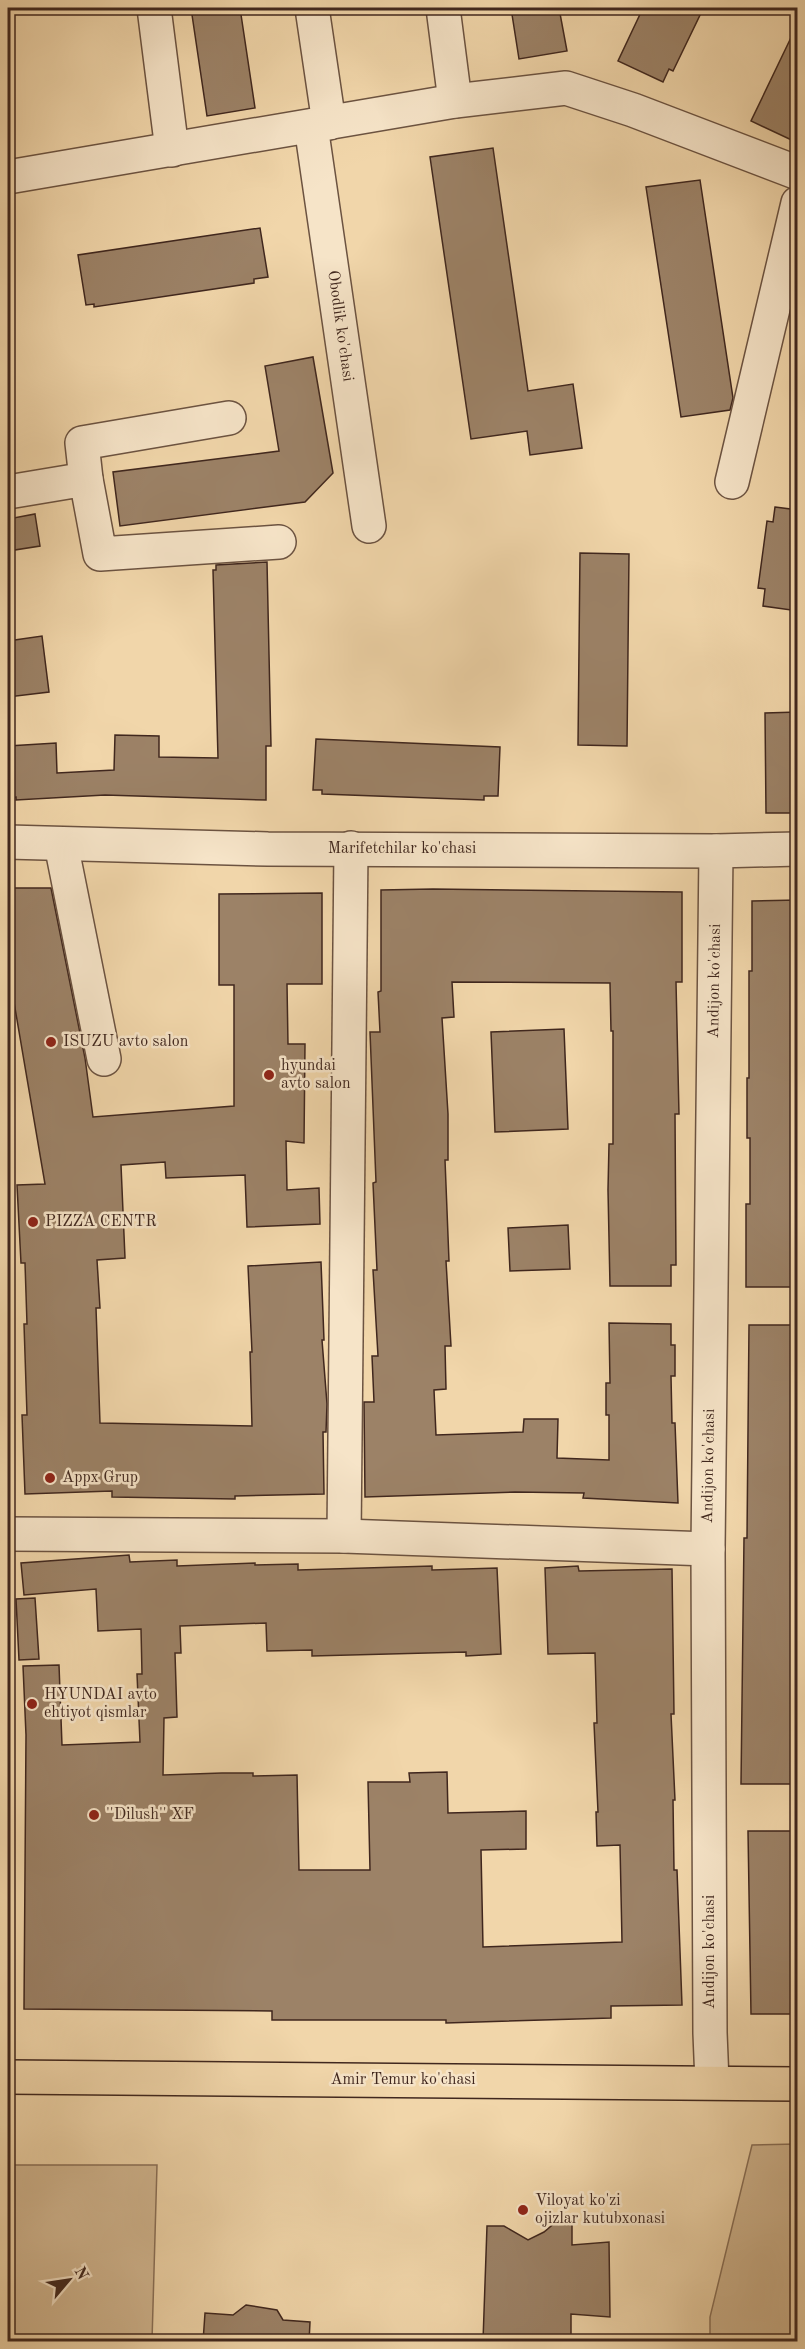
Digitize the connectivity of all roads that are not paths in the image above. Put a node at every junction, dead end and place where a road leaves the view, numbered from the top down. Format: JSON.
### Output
{"nodes":[{"id":1,"x":154,"y":8,"type":"edge"},
{"id":2,"x":312,"y":8,"type":"edge"},
{"id":3,"x":443,"y":8,"type":"edge"},
{"id":4,"x":455,"y":101,"type":"junction"},
{"id":5,"x":320,"y":124,"type":"junction"},
{"id":6,"x":172,"y":150,"type":"junction"},
{"id":7,"x":798,"y":173,"type":"edge"},
{"id":8,"x":8,"y":177,"type":"edge"},
{"id":9,"x":798,"y":203,"type":"edge"},
{"id":10,"x":229,"y":418,"type":"dead end"},
{"id":11,"x":87,"y":479,"type":"junction"},
{"id":12,"x":732,"y":482,"type":"dead end"},
{"id":13,"x":8,"y":492,"type":"edge"},
{"id":14,"x":369,"y":526,"type":"dead end"},
{"id":15,"x":279,"y":542,"type":"dead end"},
{"id":16,"x":8,"y":842,"type":"edge"},
{"id":17,"x":61,"y":844,"type":"junction"},
{"id":18,"x":351,"y":848,"type":"junction"},
{"id":19,"x":798,"y":849,"type":"edge"},
{"id":20,"x":716,"y":851,"type":"junction"},
{"id":21,"x":104,"y":1059,"type":"dead end"},
{"id":22,"x":8,"y":1534,"type":"edge"},
{"id":23,"x":344,"y":1536,"type":"junction"},
{"id":24,"x":708,"y":1549,"type":"junction"},
{"id":25,"x":8,"y":2077,"type":"edge"},
{"id":26,"x":712,"y":2082,"type":"junction"},
{"id":27,"x":798,"y":2084,"type":"edge"}],
"edges":[{"from":1,"to":6,"type":"street"},
{"from":2,"to":5,"type":"street","name":"Obodlik ko'chasi"},
{"from":3,"to":4,"type":"street"},
{"from":4,"to":5,"type":"street"},
{"from":4,"to":7,"type":"street"},
{"from":5,"to":6,"type":"street"},
{"from":5,"to":14,"type":"street","name":"Obodlik ko'chasi"},
{"from":6,"to":8,"type":"street"},
{"from":9,"to":12,"type":"street"},
{"from":10,"to":11,"type":"street"},
{"from":11,"to":13,"type":"street"},
{"from":11,"to":15,"type":"street"},
{"from":16,"to":17,"type":"street","name":"Marifetchilar ko'chasi"},
{"from":17,"to":18,"type":"street","name":"Marifetchilar ko'chasi"},
{"from":17,"to":21,"type":"street"},
{"from":18,"to":20,"type":"street","name":"Marifetchilar ko'chasi"},
{"from":18,"to":23,"type":"street"},
{"from":19,"to":20,"type":"street","name":"Marifetchilar ko'chasi"},
{"from":20,"to":24,"type":"street","name":"Andijon ko'chasi"},
{"from":22,"to":23,"type":"street"},
{"from":23,"to":24,"type":"street"},
{"from":24,"to":26,"type":"street","name":"Andijon ko'chasi"},
{"from":25,"to":26,"type":"main road","name":"Amir Temur ko'chasi"},
{"from":26,"to":27,"type":"main road","name":"Amir Temur ko'chasi"}]}
